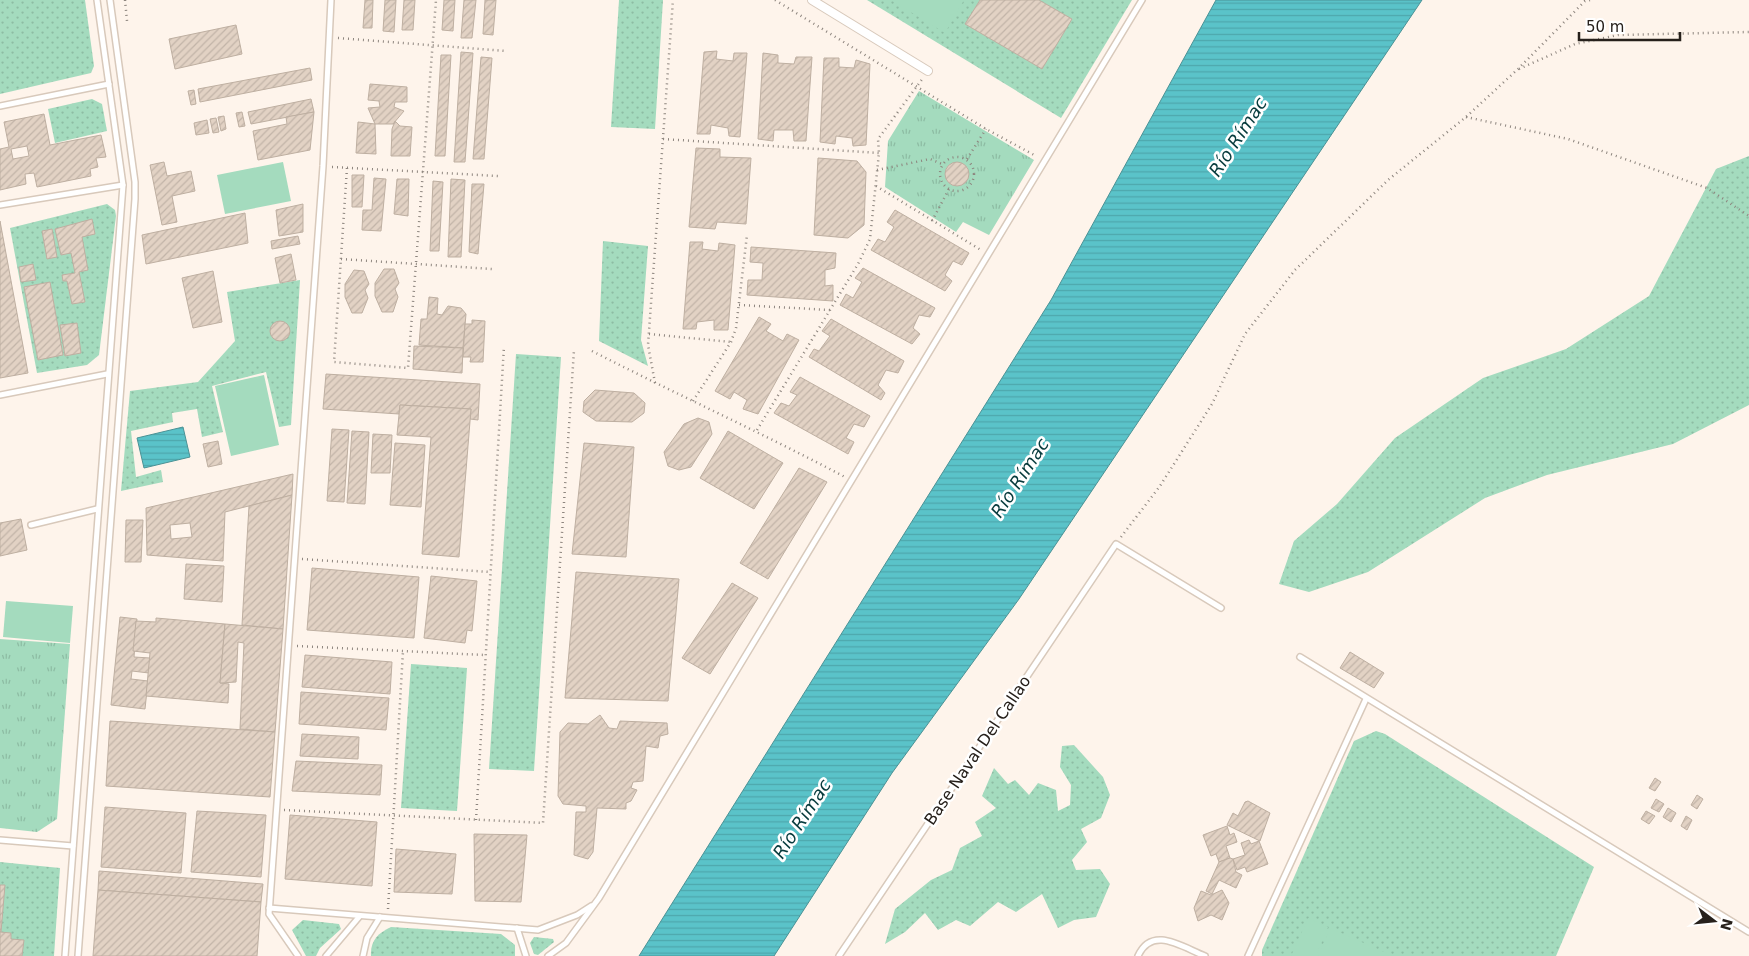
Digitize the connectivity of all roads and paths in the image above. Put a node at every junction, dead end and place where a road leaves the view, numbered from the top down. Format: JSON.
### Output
{"nodes":[{"id":1,"x":97,"y":0,"type":"edge"},
{"id":2,"x":110,"y":0,"type":"edge"},
{"id":3,"x":125,"y":0,"type":"edge"},
{"id":4,"x":331,"y":0,"type":"edge"},
{"id":5,"x":436,"y":0,"type":"edge"},
{"id":6,"x":673,"y":0,"type":"edge"},
{"id":7,"x":775,"y":0,"type":"edge"},
{"id":8,"x":812,"y":0,"type":"edge"},
{"id":9,"x":1142,"y":0,"type":"edge"},
{"id":10,"x":1590,"y":0,"type":"edge"},
{"id":11,"x":127,"y":21,"type":"dead end"},
{"id":12,"x":1749,"y":32,"type":"edge"},
{"id":13,"x":329,"y":37,"type":"junction"},
{"id":14,"x":434,"y":45,"type":"junction"},
{"id":15,"x":506,"y":50,"type":"dead end"},
{"id":16,"x":1518,"y":69,"type":"junction"},
{"id":17,"x":928,"y":71,"type":"joint"},
{"id":18,"x":108,"y":84,"type":"junction"},
{"id":19,"x":917,"y":86,"type":"junction"},
{"id":20,"x":0,"y":106,"type":"edge"},
{"id":21,"x":1466,"y":117,"type":"junction"},
{"id":22,"x":986,"y":129,"type":"junction"},
{"id":23,"x":663,"y":139,"type":"junction"},
{"id":24,"x":879,"y":153,"type":"junction"},
{"id":25,"x":967,"y":159,"type":"junction"},
{"id":26,"x":1044,"y":161,"type":"junction"},
{"id":27,"x":942,"y":164,"type":"junction"},
{"id":28,"x":324,"y":166,"type":"junction"},
{"id":29,"x":347,"y":168,"type":"junction"},
{"id":30,"x":877,"y":170,"type":"junction"},
{"id":31,"x":423,"y":172,"type":"junction"},
{"id":32,"x":498,"y":176,"type":"dead end"},
{"id":33,"x":122,"y":185,"type":"junction"},
{"id":34,"x":876,"y":186,"type":"junction"},
{"id":35,"x":949,"y":190,"type":"junction"},
{"id":36,"x":0,"y":205,"type":"edge"},
{"id":37,"x":1749,"y":216,"type":"edge"},
{"id":38,"x":932,"y":221,"type":"junction"},
{"id":39,"x":747,"y":235,"type":"dead end"},
{"id":40,"x":988,"y":254,"type":"junction"},
{"id":41,"x":340,"y":259,"type":"junction"},
{"id":42,"x":416,"y":264,"type":"junction"},
{"id":43,"x":492,"y":269,"type":"dead end"},
{"id":44,"x":740,"y":305,"type":"junction"},
{"id":45,"x":830,"y":310,"type":"junction"},
{"id":46,"x":649,"y":334,"type":"junction"},
{"id":47,"x":731,"y":342,"type":"junction"},
{"id":48,"x":504,"y":346,"type":"dead end"},
{"id":49,"x":574,"y":350,"type":"dead end"},
{"id":50,"x":592,"y":351,"type":"dead end"},
{"id":51,"x":107,"y":374,"type":"junction"},
{"id":52,"x":655,"y":383,"type":"junction"},
{"id":53,"x":0,"y":395,"type":"edge"},
{"id":54,"x":693,"y":401,"type":"junction"},
{"id":55,"x":757,"y":430,"type":"junction"},
{"id":56,"x":851,"y":480,"type":"junction"},
{"id":57,"x":97,"y":509,"type":"junction"},
{"id":58,"x":31,"y":525,"type":"dead end"},
{"id":59,"x":1116,"y":544,"type":"junction"},
{"id":60,"x":295,"y":558,"type":"junction"},
{"id":61,"x":490,"y":572,"type":"junction"},
{"id":62,"x":1221,"y":608,"type":"dead end"},
{"id":63,"x":288,"y":645,"type":"junction"},
{"id":64,"x":403,"y":651,"type":"junction"},
{"id":65,"x":485,"y":656,"type":"junction"},
{"id":66,"x":1300,"y":657,"type":"dead end"},
{"id":67,"x":1366,"y":699,"type":"junction"},
{"id":68,"x":276,"y":810,"type":"junction"},
{"id":69,"x":392,"y":816,"type":"junction"},
{"id":70,"x":476,"y":820,"type":"junction"},
{"id":71,"x":0,"y":840,"type":"edge"},
{"id":72,"x":73,"y":846,"type":"junction"},
{"id":73,"x":594,"y":905,"type":"junction"},
{"id":74,"x":269,"y":908,"type":"junction"},
{"id":75,"x":359,"y":916,"type":"junction"},
{"id":76,"x":380,"y":917,"type":"junction"},
{"id":77,"x":388,"y":918,"type":"junction"},
{"id":78,"x":517,"y":928,"type":"junction"},
{"id":79,"x":1749,"y":932,"type":"edge"},
{"id":80,"x":65,"y":956,"type":"edge"},
{"id":81,"x":78,"y":956,"type":"edge"},
{"id":82,"x":298,"y":956,"type":"edge"},
{"id":83,"x":326,"y":956,"type":"edge"},
{"id":84,"x":363,"y":956,"type":"edge"},
{"id":85,"x":526,"y":956,"type":"edge"},
{"id":86,"x":548,"y":956,"type":"edge"},
{"id":87,"x":839,"y":956,"type":"edge"},
{"id":88,"x":1138,"y":956,"type":"edge"},
{"id":89,"x":1205,"y":956,"type":"edge"},
{"id":90,"x":1248,"y":956,"type":"edge"}],
"edges":[{"from":1,"to":18,"type":"lane"},
{"from":2,"to":81,"type":"lane"},
{"from":3,"to":11,"type":"path"},
{"from":4,"to":13,"type":"lane"},
{"from":5,"to":14,"type":"path"},
{"from":6,"to":23,"type":"path"},
{"from":7,"to":19,"type":"path"},
{"from":8,"to":17,"type":"street"},
{"from":9,"to":26,"type":"lane"},
{"from":10,"to":16,"type":"path"},
{"from":12,"to":16,"type":"path"},
{"from":13,"to":14,"type":"path"},
{"from":13,"to":28,"type":"lane"},
{"from":14,"to":15,"type":"path"},
{"from":14,"to":31,"type":"path"},
{"from":16,"to":21,"type":"path"},
{"from":17,"to":19,"type":"path"},
{"from":18,"to":20,"type":"lane"},
{"from":18,"to":33,"type":"lane"},
{"from":19,"to":22,"type":"path"},
{"from":19,"to":24,"type":"path"},
{"from":21,"to":37,"type":"path"},
{"from":21,"to":59,"type":"path"},
{"from":22,"to":25,"type":"path"},
{"from":22,"to":26,"type":"path"},
{"from":23,"to":24,"type":"path"},
{"from":23,"to":46,"type":"path"},
{"from":24,"to":30,"type":"path"},
{"from":25,"to":27,"type":"path"},
{"from":25,"to":35,"type":"path"},
{"from":26,"to":40,"type":"lane"},
{"from":27,"to":30,"type":"path"},
{"from":27,"to":35,"type":"path"},
{"from":28,"to":29,"type":"path"},
{"from":28,"to":60,"type":"lane"},
{"from":29,"to":31,"type":"path"},
{"from":29,"to":41,"type":"path"},
{"from":30,"to":34,"type":"path"},
{"from":31,"to":32,"type":"path"},
{"from":31,"to":42,"type":"path"},
{"from":33,"to":36,"type":"lane"},
{"from":33,"to":51,"type":"lane"},
{"from":34,"to":38,"type":"path"},
{"from":34,"to":45,"type":"path"},
{"from":35,"to":38,"type":"path"},
{"from":38,"to":40,"type":"path"},
{"from":39,"to":44,"type":"path"},
{"from":40,"to":56,"type":"lane"},
{"from":41,"to":42,"type":"path"},
{"from":41,"to":42,"type":"path"},
{"from":42,"to":43,"type":"path"},
{"from":44,"to":45,"type":"path"},
{"from":44,"to":47,"type":"path"},
{"from":45,"to":55,"type":"path"},
{"from":46,"to":47,"type":"path"},
{"from":46,"to":52,"type":"path"},
{"from":47,"to":54,"type":"path"},
{"from":48,"to":61,"type":"path"},
{"from":49,"to":70,"type":"path"},
{"from":50,"to":52,"type":"path"},
{"from":51,"to":53,"type":"lane"},
{"from":51,"to":57,"type":"lane"},
{"from":52,"to":54,"type":"path"},
{"from":54,"to":55,"type":"path"},
{"from":55,"to":56,"type":"path"},
{"from":56,"to":73,"type":"lane"},
{"from":57,"to":58,"type":"lane"},
{"from":57,"to":72,"type":"lane"},
{"from":59,"to":62,"type":"lane"},
{"from":59,"to":87,"type":"lane","name":"Base Naval Del Callao"},
{"from":60,"to":61,"type":"path"},
{"from":60,"to":63,"type":"lane"},
{"from":61,"to":65,"type":"path"},
{"from":63,"to":64,"type":"path"},
{"from":63,"to":68,"type":"lane"},
{"from":64,"to":65,"type":"path"},
{"from":64,"to":69,"type":"path"},
{"from":65,"to":70,"type":"path"},
{"from":66,"to":67,"type":"lane"},
{"from":67,"to":79,"type":"lane"},
{"from":67,"to":90,"type":"lane"},
{"from":68,"to":69,"type":"path"},
{"from":68,"to":74,"type":"lane"},
{"from":69,"to":70,"type":"path"},
{"from":69,"to":77,"type":"path"},
{"from":71,"to":72,"type":"lane"},
{"from":72,"to":80,"type":"lane"},
{"from":73,"to":78,"type":"lane"},
{"from":73,"to":86,"type":"lane"},
{"from":74,"to":75,"type":"lane"},
{"from":74,"to":82,"type":"lane"},
{"from":75,"to":76,"type":"lane"},
{"from":75,"to":83,"type":"lane"},
{"from":76,"to":77,"type":"lane"},
{"from":76,"to":84,"type":"lane"},
{"from":77,"to":78,"type":"lane"},
{"from":78,"to":85,"type":"lane"},
{"from":88,"to":89,"type":"lane"}]}
